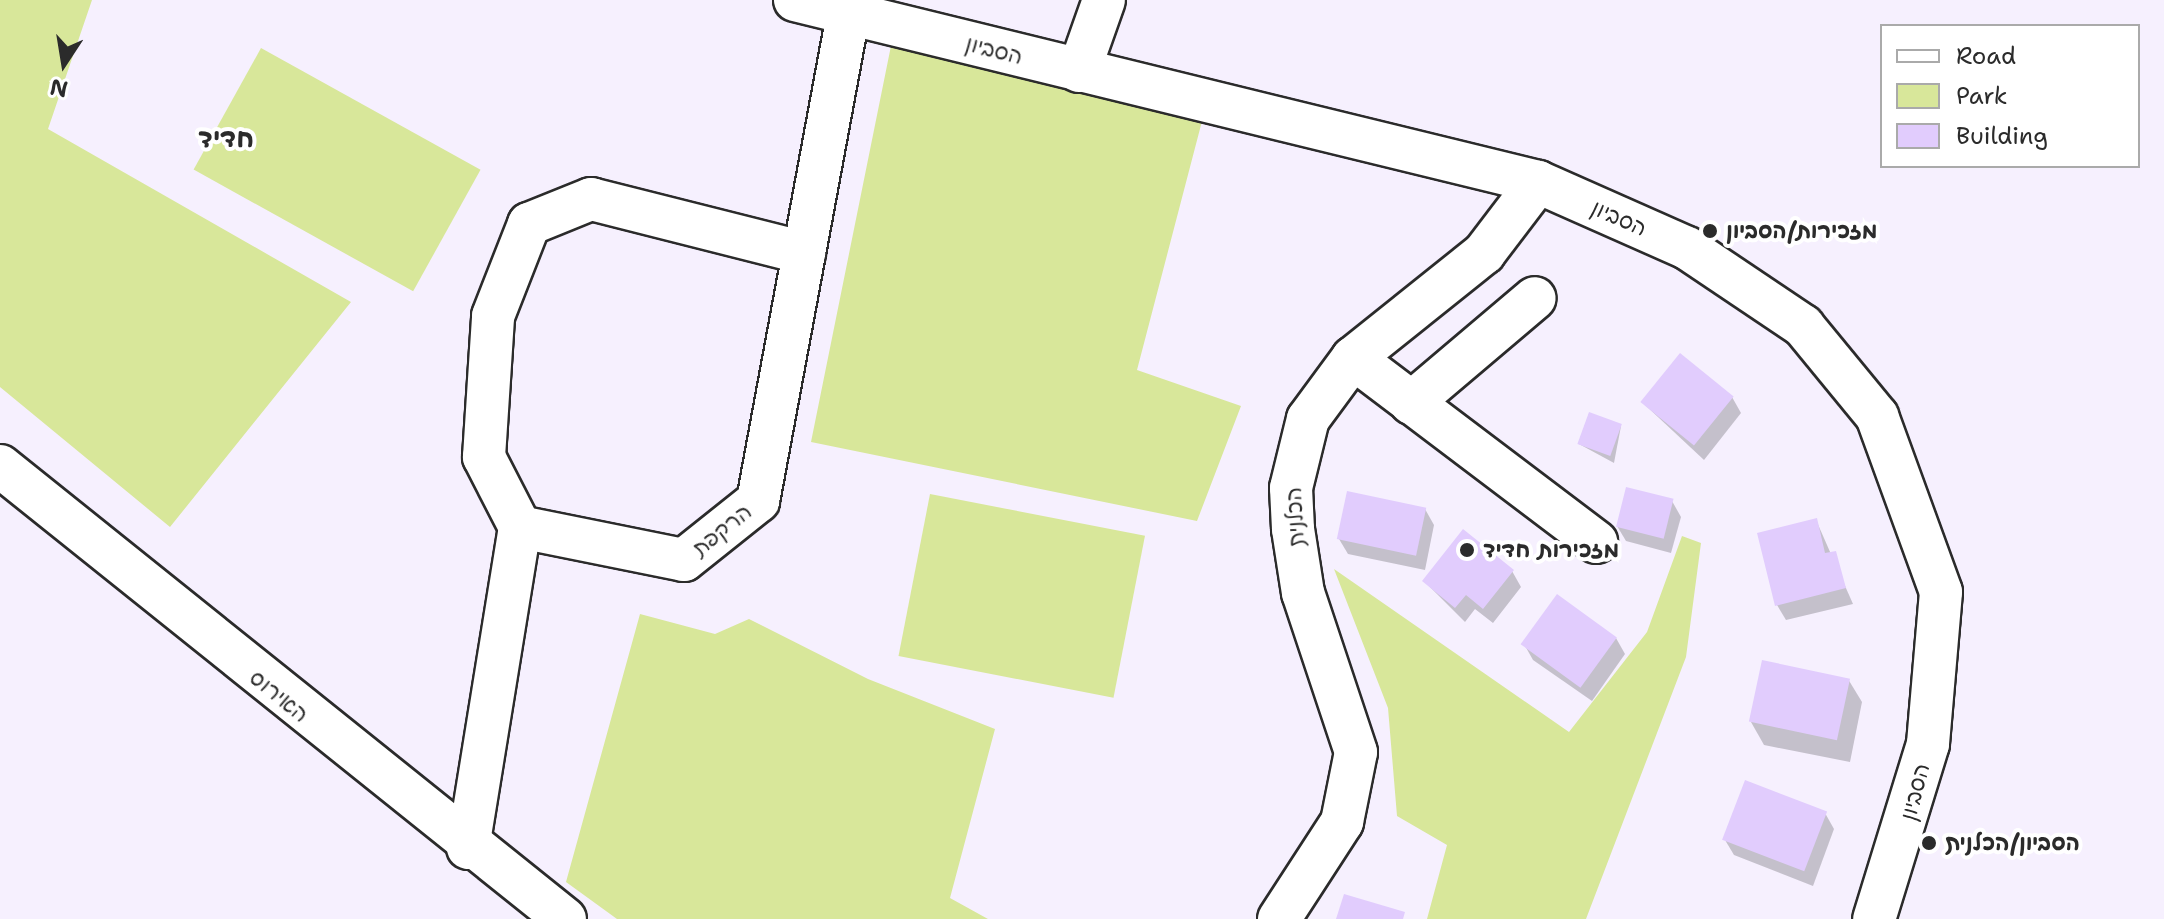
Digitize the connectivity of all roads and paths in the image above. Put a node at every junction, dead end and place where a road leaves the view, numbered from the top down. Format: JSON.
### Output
{"nodes":[{"id":1,"x":795,"y":0,"type":"edge"},
{"id":2,"x":1104,"y":0,"type":"edge"},
{"id":3,"x":848,"y":15,"type":"junction"},
{"id":4,"x":1079,"y":71,"type":"junction"},
{"id":5,"x":1538,"y":182,"type":"junction"},
{"id":6,"x":804,"y":253,"type":"junction"},
{"id":7,"x":1535,"y":298,"type":"dead end"},
{"id":8,"x":1353,"y":358,"type":"junction"},
{"id":9,"x":1411,"y":403,"type":"junction"},
{"id":10,"x":0,"y":466,"type":"edge"},
{"id":11,"x":520,"y":527,"type":"junction"},
{"id":12,"x":1596,"y":542,"type":"dead end"},
{"id":13,"x":468,"y":848,"type":"junction"},
{"id":14,"x":565,"y":919,"type":"edge"},
{"id":15,"x":1279,"y":919,"type":"edge"},
{"id":16,"x":1874,"y":919,"type":"edge"}],
"edges":[{"from":1,"to":3,"type":"street","name":"הסביון"},
{"from":2,"to":4,"type":"street"},
{"from":3,"to":4,"type":"street","name":"הסביון"},
{"from":3,"to":6,"type":"street","name":"הרקפת"},
{"from":4,"to":5,"type":"street","name":"הסביון"},
{"from":5,"to":8,"type":"street","name":"הכלנית"},
{"from":5,"to":16,"type":"street","name":"הסביון"},
{"from":6,"to":11,"type":"street","name":"הרקפת"},
{"from":6,"to":11,"type":"street"},
{"from":7,"to":9,"type":"street"},
{"from":8,"to":9,"type":"street"},
{"from":8,"to":15,"type":"street","name":"הכלנית"},
{"from":9,"to":12,"type":"street"},
{"from":10,"to":13,"type":"street","name":"האירוס"},
{"from":11,"to":13,"type":"street"},
{"from":13,"to":14,"type":"street","name":"האירוס"}]}
